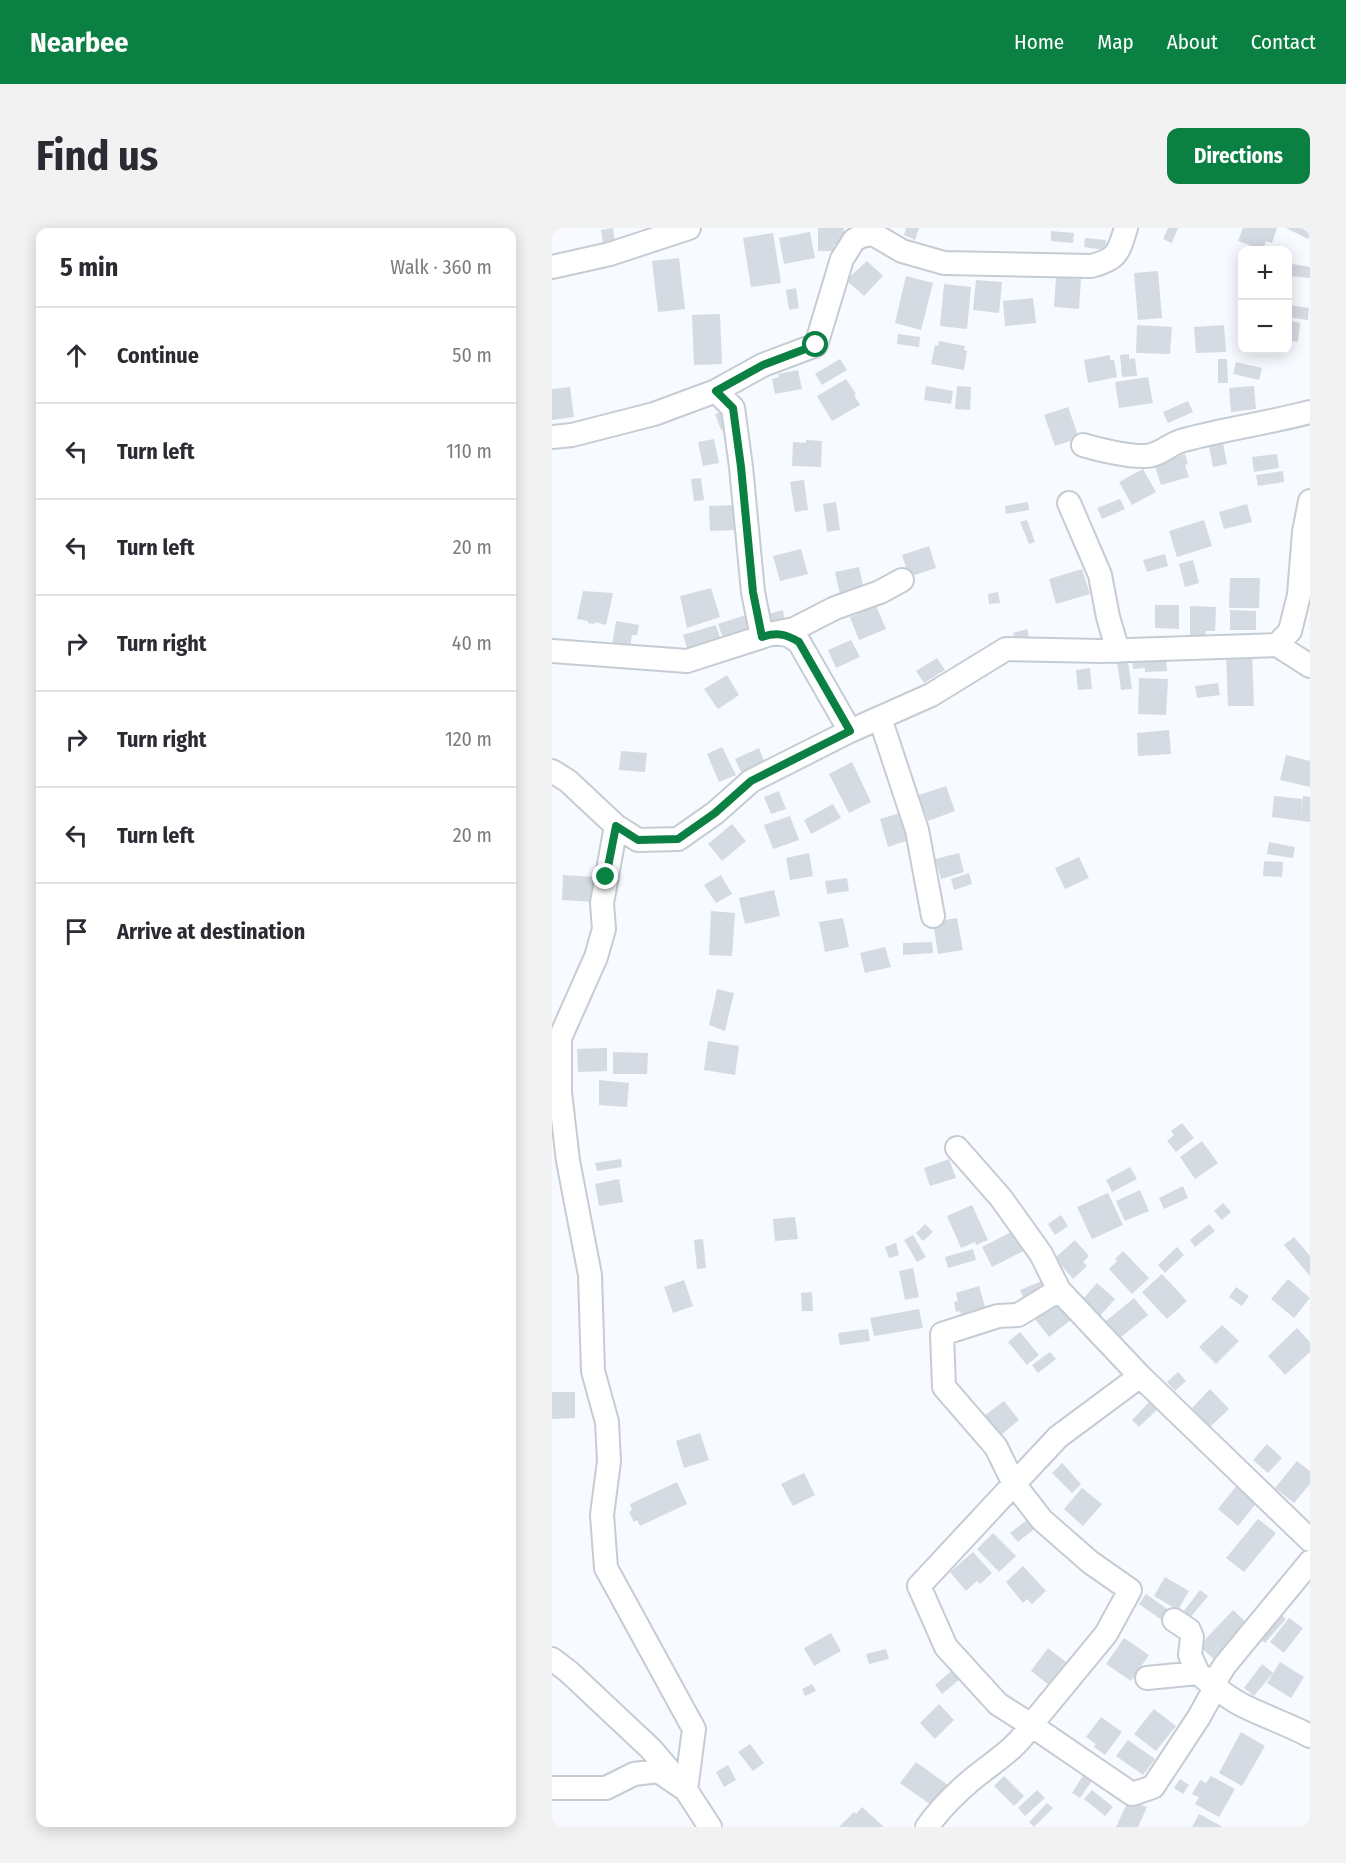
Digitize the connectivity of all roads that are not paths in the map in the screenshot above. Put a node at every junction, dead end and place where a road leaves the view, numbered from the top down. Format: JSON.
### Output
{"nodes":[{"id":1,"x":689,"y":228,"type":"edge"},
{"id":2,"x":1126,"y":228,"type":"edge"},
{"id":3,"x":871,"y":231,"type":"edge"},
{"id":4,"x":552,"y":267,"type":"edge"},
{"id":5,"x":716,"y":391,"type":"junction"},
{"id":6,"x":1310,"y":412,"type":"edge"},
{"id":7,"x":552,"y":437,"type":"edge"},
{"id":8,"x":1083,"y":444,"type":"dead end"},
{"id":9,"x":1310,"y":501,"type":"edge"},
{"id":10,"x":1070,"y":503,"type":"dead end"},
{"id":11,"x":902,"y":580,"type":"dead end"},
{"id":12,"x":768,"y":635,"type":"junction"},
{"id":13,"x":1277,"y":645,"type":"junction"},
{"id":14,"x":552,"y":651,"type":"edge"},
{"id":15,"x":1118,"y":651,"type":"junction"},
{"id":16,"x":1310,"y":666,"type":"edge"},
{"id":17,"x":880,"y":718,"type":"junction"},
{"id":18,"x":850,"y":731,"type":"junction"},
{"id":19,"x":552,"y":771,"type":"edge"},
{"id":20,"x":616,"y":826,"type":"junction"},
{"id":21,"x":933,"y":916,"type":"dead end"},
{"id":22,"x":556,"y":1073,"type":"edge"},
{"id":23,"x":957,"y":1148,"type":"dead end"},
{"id":24,"x":1059,"y":1290,"type":"junction"},
{"id":25,"x":1140,"y":1376,"type":"junction"},
{"id":26,"x":1014,"y":1484,"type":"junction"},
{"id":27,"x":1310,"y":1540,"type":"edge"},
{"id":28,"x":1310,"y":1562,"type":"edge"},
{"id":29,"x":1174,"y":1620,"type":"dead end"},
{"id":30,"x":552,"y":1659,"type":"edge"},
{"id":31,"x":1198,"y":1673,"type":"junction"},
{"id":32,"x":1147,"y":1678,"type":"dead end"},
{"id":33,"x":1215,"y":1688,"type":"junction"},
{"id":34,"x":1031,"y":1725,"type":"junction"},
{"id":35,"x":1310,"y":1737,"type":"edge"},
{"id":36,"x":552,"y":1788,"type":"edge"},
{"id":37,"x":686,"y":1790,"type":"junction"},
{"id":38,"x":710,"y":1827,"type":"edge"},
{"id":39,"x":927,"y":1827,"type":"edge"}],
"edges":[{"from":1,"to":4,"type":"street"},
{"from":2,"to":3,"type":"street"},
{"from":3,"to":5,"type":"street"},
{"from":5,"to":7,"type":"street"},
{"from":5,"to":12,"type":"street"},
{"from":6,"to":8,"type":"street"},
{"from":9,"to":13,"type":"street"},
{"from":10,"to":15,"type":"street"},
{"from":11,"to":12,"type":"street"},
{"from":12,"to":14,"type":"street"},
{"from":12,"to":18,"type":"street"},
{"from":13,"to":15,"type":"street"},
{"from":13,"to":16,"type":"street"},
{"from":15,"to":17,"type":"street"},
{"from":17,"to":18,"type":"street"},
{"from":17,"to":21,"type":"street"},
{"from":18,"to":20,"type":"street"},
{"from":19,"to":20,"type":"street"},
{"from":20,"to":22,"type":"street"},
{"from":22,"to":37,"type":"street"},
{"from":23,"to":24,"type":"street"},
{"from":24,"to":25,"type":"street"},
{"from":24,"to":26,"type":"street"},
{"from":25,"to":26,"type":"street"},
{"from":25,"to":27,"type":"street"},
{"from":26,"to":34,"type":"street"},
{"from":26,"to":34,"type":"street"},
{"from":28,"to":33,"type":"street"},
{"from":29,"to":31,"type":"street"},
{"from":30,"to":37,"type":"street"},
{"from":31,"to":32,"type":"street"},
{"from":31,"to":33,"type":"street"},
{"from":33,"to":34,"type":"street"},
{"from":33,"to":35,"type":"street"},
{"from":34,"to":39,"type":"street"},
{"from":36,"to":37,"type":"street"},
{"from":37,"to":38,"type":"street"}]}
